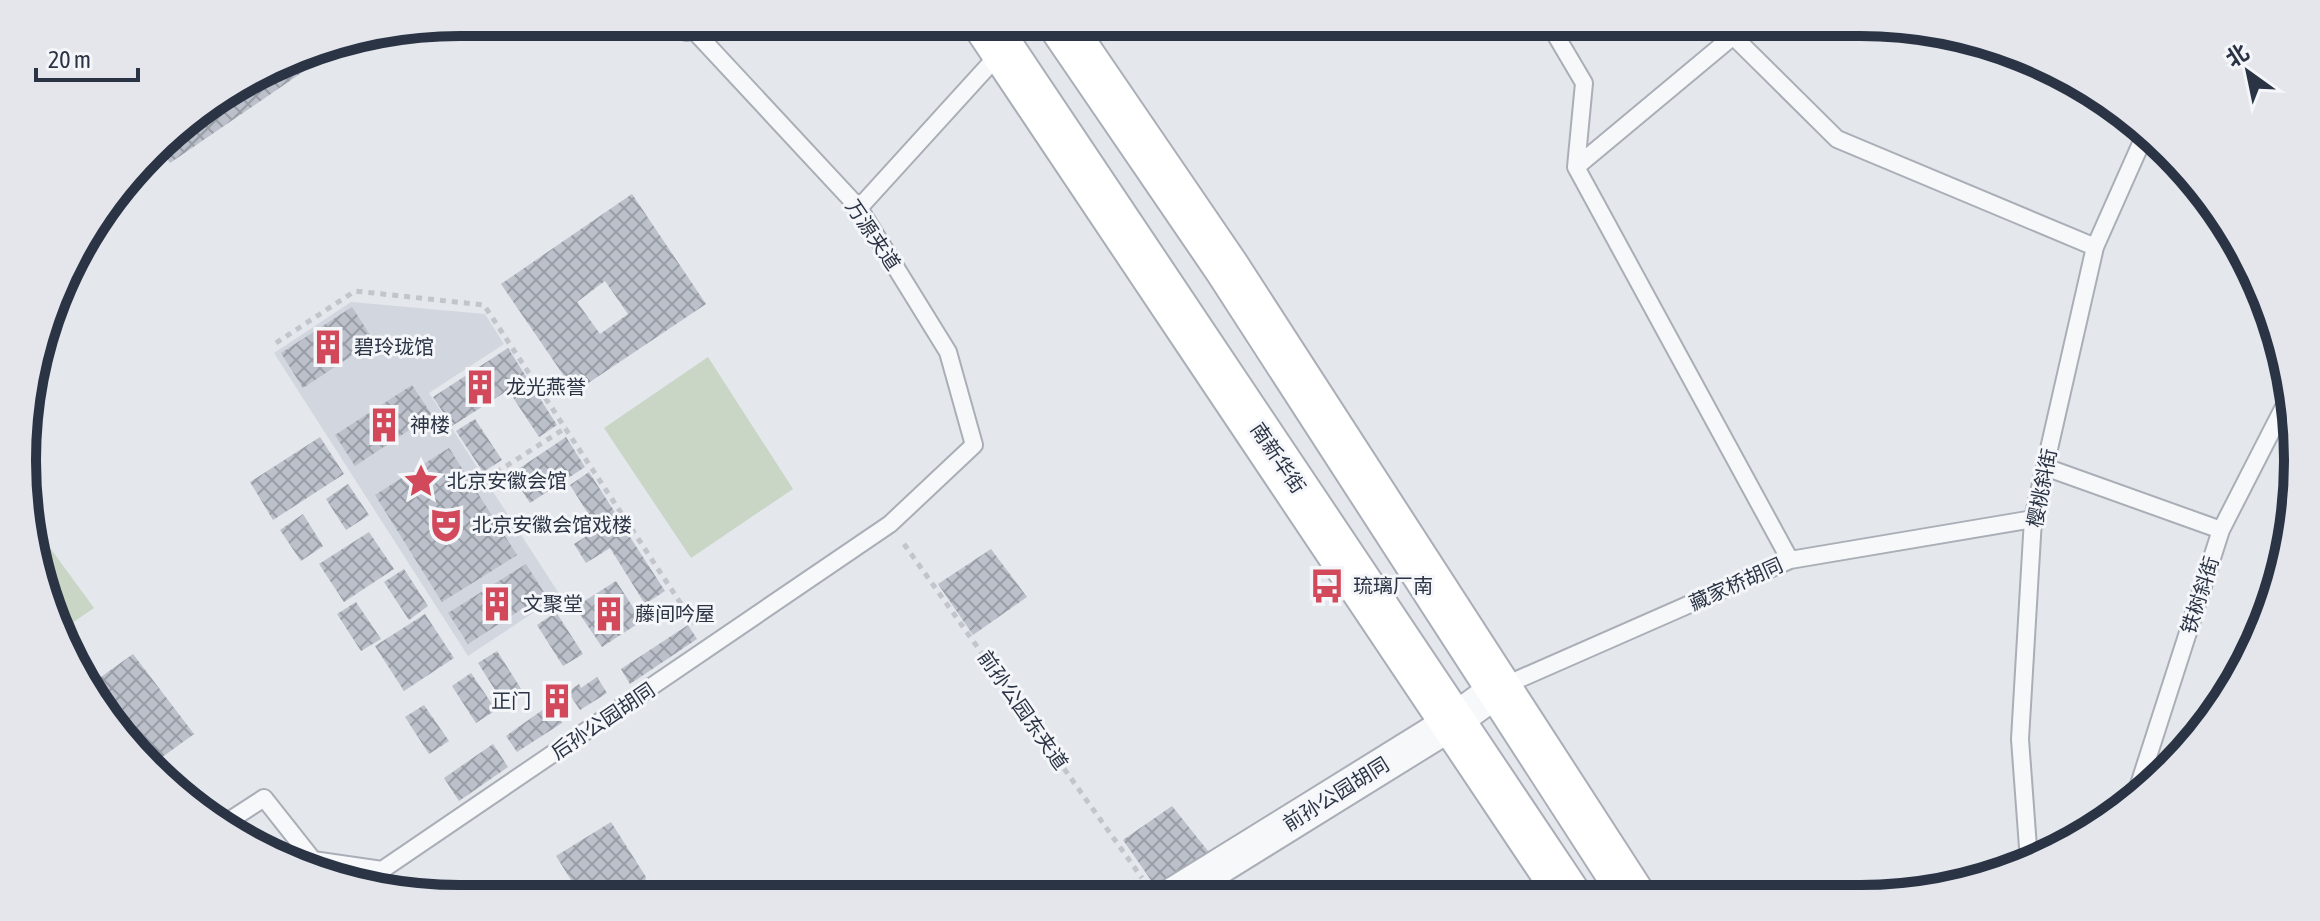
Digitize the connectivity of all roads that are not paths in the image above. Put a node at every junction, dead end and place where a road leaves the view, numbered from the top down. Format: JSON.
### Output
{"nodes":[{"id":1,"x":700,"y":36,"type":"edge"},
{"id":2,"x":994,"y":36,"type":"edge"},
{"id":3,"x":1069,"y":36,"type":"edge"},
{"id":4,"x":1556,"y":36,"type":"edge"},
{"id":5,"x":1733,"y":36,"type":"joint"},
{"id":6,"x":2141,"y":143,"type":"edge"},
{"id":7,"x":1576,"y":167,"type":"junction"},
{"id":8,"x":859,"y":208,"type":"junction"},
{"id":9,"x":2095,"y":247,"type":"junction"},
{"id":10,"x":2281,"y":413,"type":"edge"},
{"id":11,"x":974,"y":445,"type":"joint"},
{"id":12,"x":2045,"y":467,"type":"junction"},
{"id":13,"x":2033,"y":519,"type":"junction"},
{"id":14,"x":2221,"y":530,"type":"junction"},
{"id":15,"x":1790,"y":560,"type":"junction"},
{"id":16,"x":1499,"y":688,"type":"junction"},
{"id":17,"x":1454,"y":721,"type":"junction"},
{"id":18,"x":2141,"y":778,"type":"edge"},
{"id":19,"x":233,"y":818,"type":"edge"},
{"id":20,"x":2028,"y":850,"type":"edge"},
{"id":21,"x":311,"y":858,"type":"edge"},
{"id":22,"x":322,"y":861,"type":"edge"},
{"id":23,"x":1167,"y":885,"type":"edge"},
{"id":24,"x":1562,"y":885,"type":"edge"},
{"id":25,"x":1626,"y":885,"type":"edge"}],
"edges":[{"from":1,"to":8,"type":"lane","name":"万源夹道"},
{"from":2,"to":8,"type":"lane"},
{"from":2,"to":17,"type":"main road","name":"南新华街"},
{"from":3,"to":16,"type":"main road"},
{"from":4,"to":7,"type":"lane"},
{"from":5,"to":7,"type":"lane"},
{"from":5,"to":9,"type":"lane"},
{"from":6,"to":9,"type":"lane","name":"樱桃斜街"},
{"from":7,"to":15,"type":"lane"},
{"from":8,"to":11,"type":"lane","name":"万源夹道"},
{"from":9,"to":12,"type":"lane","name":"樱桃斜街"},
{"from":10,"to":14,"type":"lane","name":"铁树斜街"},
{"from":11,"to":22,"type":"lane","name":"后孙公园胡同"},
{"from":12,"to":13,"type":"lane","name":"樱桃斜街"},
{"from":12,"to":14,"type":"lane"},
{"from":13,"to":15,"type":"lane","name":"藏家桥胡同"},
{"from":13,"to":20,"type":"lane","name":"樱桃斜街"},
{"from":14,"to":18,"type":"lane","name":"铁树斜街"},
{"from":15,"to":16,"type":"lane","name":"藏家桥胡同"},
{"from":16,"to":17,"type":"street","name":"前孙公园胡同"},
{"from":16,"to":25,"type":"main road"},
{"from":17,"to":23,"type":"street","name":"前孙公园胡同"},
{"from":17,"to":24,"type":"main road","name":"南新华街"},
{"from":19,"to":21,"type":"lane","name":"后孙公园胡同"}]}
